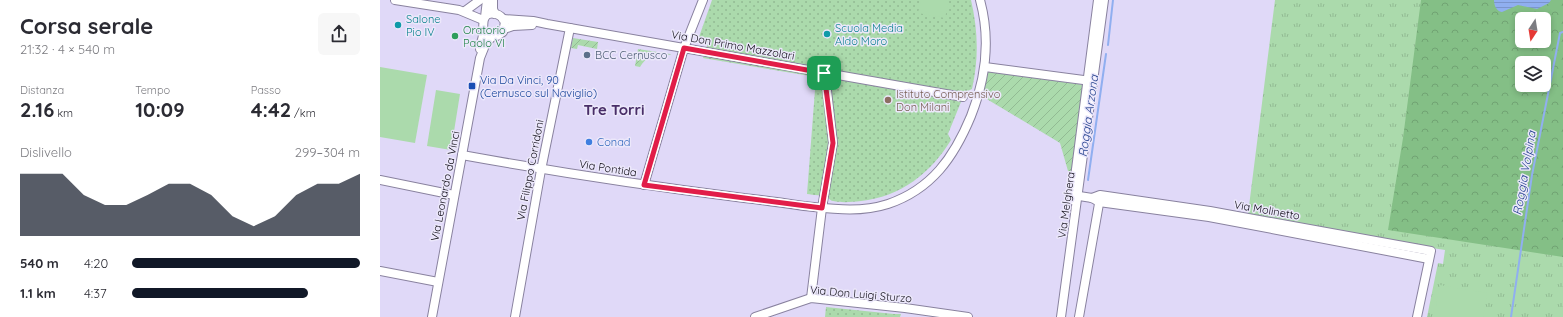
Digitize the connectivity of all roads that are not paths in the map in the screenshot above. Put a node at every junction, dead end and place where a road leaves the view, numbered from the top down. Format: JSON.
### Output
{"nodes":[{"id":1,"x":395,"y":0,"type":"edge"},
{"id":2,"x":480,"y":0,"type":"edge"},
{"id":3,"x":487,"y":0,"type":"edge"},
{"id":4,"x":492,"y":0,"type":"edge"},
{"id":5,"x":703,"y":0,"type":"edge"},
{"id":6,"x":980,"y":0,"type":"edge"},
{"id":7,"x":1098,"y":0,"type":"edge"},
{"id":8,"x":1104,"y":0,"type":"edge"},
{"id":9,"x":464,"y":12,"type":"junction"},
{"id":10,"x":495,"y":14,"type":"junction"},
{"id":11,"x":484,"y":18,"type":"junction"},
{"id":12,"x":503,"y":19,"type":"junction"},
{"id":13,"x":547,"y":24,"type":"junction"},
{"id":14,"x":570,"y":28,"type":"junction"},
{"id":15,"x":483,"y":29,"type":"junction"},
{"id":16,"x":504,"y":29,"type":"junction"},
{"id":17,"x":493,"y":36,"type":"junction"},
{"id":18,"x":684,"y":48,"type":"junction"},
{"id":19,"x":480,"y":58,"type":"junction"},
{"id":20,"x":985,"y":67,"type":"junction"},
{"id":21,"x":824,"y":73,"type":"junction"},
{"id":22,"x":1090,"y":81,"type":"junction"},
{"id":23,"x":963,"y":97,"type":"dead end"},
{"id":24,"x":462,"y":155,"type":"junction"},
{"id":25,"x":541,"y":170,"type":"junction"},
{"id":26,"x":380,"y":180,"type":"edge"},
{"id":27,"x":644,"y":185,"type":"junction"},
{"id":28,"x":454,"y":195,"type":"junction"},
{"id":29,"x":1075,"y":195,"type":"junction"},
{"id":30,"x":1097,"y":198,"type":"junction"},
{"id":31,"x":822,"y":208,"type":"junction"},
{"id":32,"x":380,"y":271,"type":"edge"},
{"id":33,"x":438,"y":282,"type":"junction"},
{"id":34,"x":811,"y":298,"type":"junction"},
{"id":35,"x":432,"y":317,"type":"edge"},
{"id":36,"x":515,"y":317,"type":"edge"},
{"id":37,"x":755,"y":317,"type":"edge"},
{"id":38,"x":968,"y":317,"type":"edge"},
{"id":39,"x":1058,"y":317,"type":"edge"},
{"id":40,"x":1061,"y":317,"type":"edge"},
{"id":41,"x":1079,"y":317,"type":"edge"},
{"id":42,"x":1417,"y":317,"type":"edge"}],
"edges":[{"from":1,"to":9,"type":"street"},
{"from":2,"to":9,"type":"street"},
{"from":3,"to":11,"type":"street"},
{"from":4,"to":10,"type":"street"},
{"from":5,"to":18,"type":"street"},
{"from":6,"to":20,"type":"street","name":"Via Pontida"},
{"from":7,"to":22,"type":"street","name":"Via Melghera"},
{"from":8,"to":22,"type":"street","name":"Via Melghera"},
{"from":9,"to":11,"type":"street"},
{"from":10,"to":11,"type":"street"},
{"from":10,"to":12,"type":"street"},
{"from":11,"to":15,"type":"street"},
{"from":12,"to":13,"type":"street","name":"Via Don Primo Mazzolari"},
{"from":12,"to":16,"type":"street"},
{"from":13,"to":14,"type":"street","name":"Via Don Primo Mazzolari"},
{"from":13,"to":16,"type":"street","name":"Via Don Primo Mazzolari"},
{"from":14,"to":18,"type":"street","name":"Via Don Primo Mazzolari"},
{"from":14,"to":25,"type":"street","name":"Via Filippo Corridoni"},
{"from":15,"to":17,"type":"street"},
{"from":15,"to":19,"type":"street","name":"Via Leonardo da Vinci"},
{"from":16,"to":17,"type":"street"},
{"from":17,"to":19,"type":"street","name":"Via Leonardo da Vinci"},
{"from":18,"to":21,"type":"street","name":"Via Don Primo Mazzolari"},
{"from":18,"to":27,"type":"street"},
{"from":19,"to":24,"type":"street","name":"Via Leonardo da Vinci"},
{"from":20,"to":22,"type":"street"},
{"from":20,"to":31,"type":"street","name":"Via Pontida"},
{"from":21,"to":23,"type":"street","name":"Via Don Primo Mazzolari"},
{"from":21,"to":31,"type":"street"},
{"from":22,"to":29,"type":"street","name":"Via Melghera"},
{"from":24,"to":25,"type":"street","name":"Via Pontida"},
{"from":24,"to":28,"type":"street","name":"Via Leonardo da Vinci"},
{"from":25,"to":27,"type":"street","name":"Via Pontida"},
{"from":25,"to":36,"type":"street","name":"Via Filippo Corridoni"},
{"from":26,"to":28,"type":"street"},
{"from":27,"to":31,"type":"street","name":"Via Pontida"},
{"from":28,"to":33,"type":"street","name":"Via Leonardo da Vinci"},
{"from":29,"to":30,"type":"street","name":"Via Molinetto"},
{"from":29,"to":39,"type":"street","name":"Via Melghera"},
{"from":29,"to":40,"type":"street","name":"Via Melghera"},
{"from":30,"to":41,"type":"street"},
{"from":30,"to":42,"type":"street","name":"Via Molinetto"},
{"from":31,"to":34,"type":"street"},
{"from":32,"to":33,"type":"street"},
{"from":33,"to":35,"type":"street","name":"Via Leonardo da Vinci"},
{"from":34,"to":37,"type":"street","name":"Via Don Luigi Sturzo"},
{"from":34,"to":38,"type":"street","name":"Via Don Luigi Sturzo"}]}
